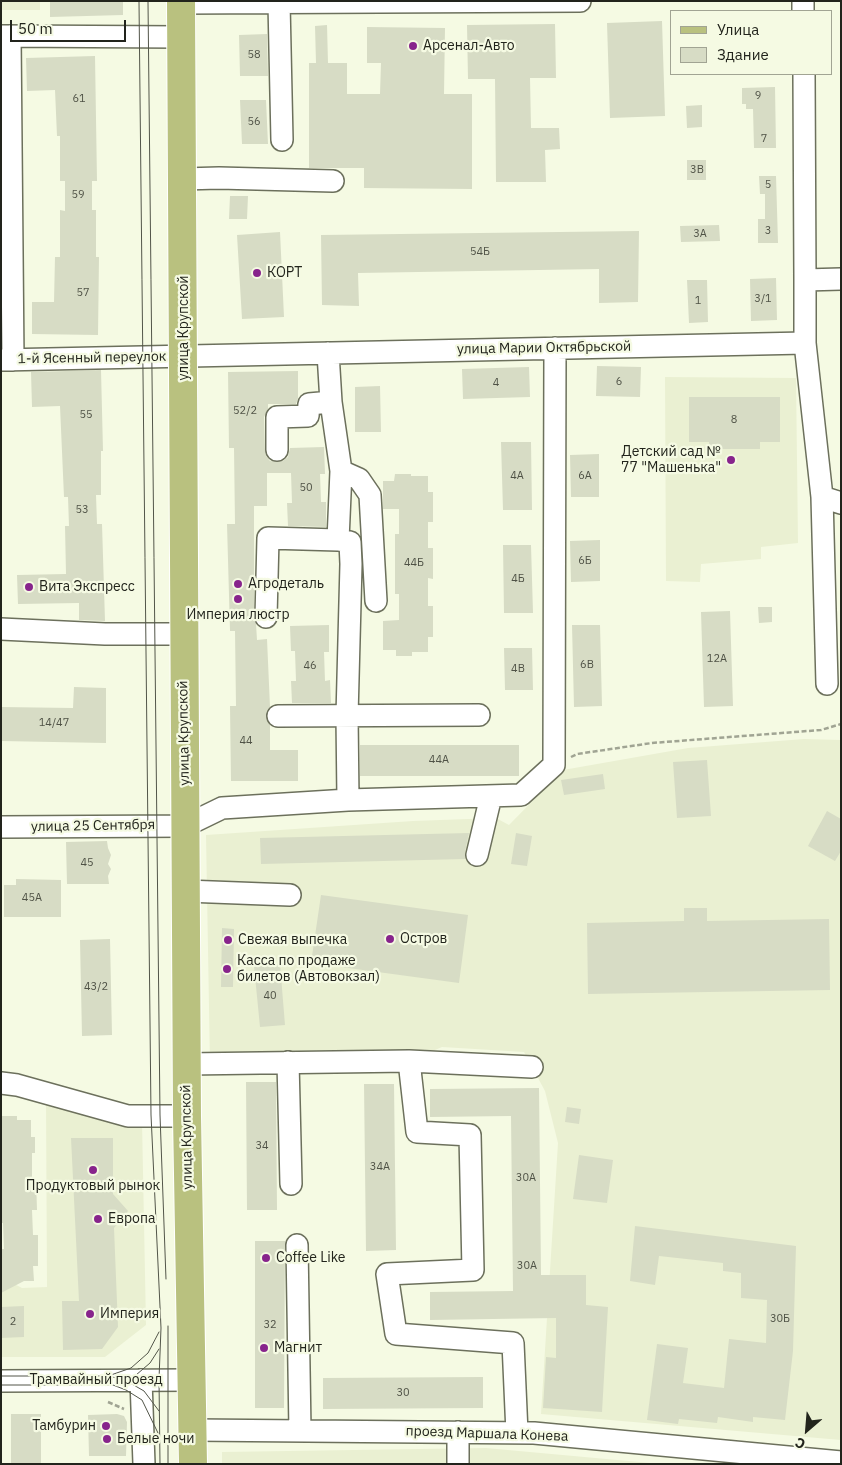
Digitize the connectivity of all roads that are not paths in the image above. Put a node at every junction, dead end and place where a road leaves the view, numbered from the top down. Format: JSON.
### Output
{"nodes":[{"id":1,"x":580,"y":1,"type":"edge"},
{"id":2,"x":181,"y":2,"type":"edge"},
{"id":3,"x":279,"y":3,"type":"junction"},
{"id":4,"x":6,"y":36,"type":"edge"},
{"id":5,"x":181,"y":37,"type":"junction"},
{"id":6,"x":804,"y":75,"type":"edge"},
{"id":7,"x":282,"y":140,"type":"dead end"},
{"id":8,"x":183,"y":179,"type":"junction"},
{"id":9,"x":333,"y":181,"type":"dead end"},
{"id":10,"x":841,"y":279,"type":"edge"},
{"id":11,"x":805,"y":280,"type":"junction"},
{"id":12,"x":805,"y":342,"type":"junction"},
{"id":13,"x":555,"y":348,"type":"junction"},
{"id":14,"x":328,"y":353,"type":"junction"},
{"id":15,"x":184,"y":356,"type":"junction"},
{"id":16,"x":7,"y":360,"type":"edge"},
{"id":17,"x":331,"y":402,"type":"junction"},
{"id":18,"x":277,"y":450,"type":"dead end"},
{"id":19,"x":341,"y":471,"type":"junction"},
{"id":20,"x":831,"y":500,"type":"edge"},
{"id":21,"x":338,"y":540,"type":"junction"},
{"id":22,"x":376,"y":601,"type":"dead end"},
{"id":23,"x":266,"y":617,"type":"dead end"},
{"id":24,"x":1,"y":629,"type":"edge"},
{"id":25,"x":183,"y":634,"type":"junction"},
{"id":26,"x":827,"y":684,"type":"dead end"},
{"id":27,"x":479,"y":715,"type":"dead end"},
{"id":28,"x":278,"y":716,"type":"dead end"},
{"id":29,"x":348,"y":716,"type":"junction"},
{"id":30,"x":491,"y":796,"type":"junction"},
{"id":31,"x":348,"y":800,"type":"junction"},
{"id":32,"x":185,"y":826,"type":"junction"},
{"id":33,"x":1,"y":827,"type":"edge"},
{"id":34,"x":477,"y":855,"type":"dead end"},
{"id":35,"x":186,"y":891,"type":"junction"},
{"id":36,"x":290,"y":895,"type":"dead end"},
{"id":37,"x":409,"y":1061,"type":"junction"},
{"id":38,"x":288,"y":1062,"type":"junction"},
{"id":39,"x":186,"y":1064,"type":"junction"},
{"id":40,"x":532,"y":1067,"type":"dead end"},
{"id":41,"x":1,"y":1083,"type":"edge"},
{"id":42,"x":187,"y":1116,"type":"junction"},
{"id":43,"x":291,"y":1184,"type":"dead end"},
{"id":44,"x":298,"y":1245,"type":"dead end"},
{"id":45,"x":141,"y":1380,"type":"junction"},
{"id":46,"x":191,"y":1380,"type":"junction"},
{"id":47,"x":1,"y":1381,"type":"edge"},
{"id":48,"x":193,"y":1430,"type":"junction"},
{"id":49,"x":300,"y":1431,"type":"junction"},
{"id":50,"x":458,"y":1432,"type":"junction"},
{"id":51,"x":517,"y":1433,"type":"junction"},
{"id":52,"x":841,"y":1462,"type":"edge"},
{"id":53,"x":144,"y":1464,"type":"edge"},
{"id":54,"x":193,"y":1464,"type":"edge"},
{"id":55,"x":458,"y":1464,"type":"edge"}],
"edges":[{"from":1,"to":3,"type":"street"},
{"from":2,"to":3,"type":"street"},
{"from":2,"to":5,"type":"main road","name":"улица Крупской"},
{"from":3,"to":7,"type":"street"},
{"from":4,"to":5,"type":"street"},
{"from":4,"to":16,"type":"street"},
{"from":5,"to":8,"type":"main road","name":"улица Крупской"},
{"from":6,"to":11,"type":"street"},
{"from":8,"to":9,"type":"street"},
{"from":8,"to":15,"type":"main road","name":"улица Крупской"},
{"from":10,"to":11,"type":"street"},
{"from":11,"to":12,"type":"street"},
{"from":12,"to":13,"type":"street","name":"улица Марии Октябрьской"},
{"from":12,"to":20,"type":"street"},
{"from":13,"to":14,"type":"street","name":"улица Марии Октябрьской"},
{"from":13,"to":30,"type":"street"},
{"from":14,"to":15,"type":"street","name":"улица Марии Октябрьской"},
{"from":14,"to":17,"type":"street"},
{"from":15,"to":16,"type":"street","name":"1-й Ясенный переулок"},
{"from":15,"to":25,"type":"main road","name":"улица Крупской"},
{"from":17,"to":18,"type":"street"},
{"from":17,"to":19,"type":"street"},
{"from":19,"to":21,"type":"street"},
{"from":19,"to":22,"type":"street"},
{"from":20,"to":26,"type":"street"},
{"from":21,"to":23,"type":"street"},
{"from":21,"to":29,"type":"street"},
{"from":24,"to":25,"type":"street"},
{"from":25,"to":32,"type":"main road","name":"улица Крупской"},
{"from":27,"to":29,"type":"street"},
{"from":28,"to":29,"type":"street"},
{"from":29,"to":31,"type":"street"},
{"from":30,"to":31,"type":"street"},
{"from":30,"to":34,"type":"street"},
{"from":31,"to":32,"type":"street"},
{"from":32,"to":33,"type":"street","name":"улица 25 Сентября"},
{"from":32,"to":35,"type":"main road","name":"улица Крупской"},
{"from":35,"to":36,"type":"street"},
{"from":35,"to":39,"type":"main road","name":"улица Крупской"},
{"from":37,"to":38,"type":"street"},
{"from":37,"to":40,"type":"street"},
{"from":37,"to":51,"type":"street"},
{"from":38,"to":39,"type":"street"},
{"from":38,"to":43,"type":"street"},
{"from":39,"to":42,"type":"main road","name":"улица Крупской"},
{"from":41,"to":42,"type":"street"},
{"from":42,"to":46,"type":"main road","name":"улица Крупской"},
{"from":44,"to":49,"type":"street"},
{"from":45,"to":46,"type":"street","name":"Трамвайный проезд"},
{"from":45,"to":47,"type":"street","name":"Трамвайный проезд"},
{"from":45,"to":53,"type":"street"},
{"from":46,"to":48,"type":"main road","name":"улица Крупской"},
{"from":48,"to":49,"type":"street","name":"проезд Маршала Конева"},
{"from":48,"to":54,"type":"main road","name":"улица Крупской"},
{"from":49,"to":50,"type":"street","name":"проезд Маршала Конева"},
{"from":50,"to":51,"type":"street","name":"проезд Маршала Конева"},
{"from":50,"to":55,"type":"street"},
{"from":51,"to":52,"type":"street","name":"проезд Маршала Конева"}]}
